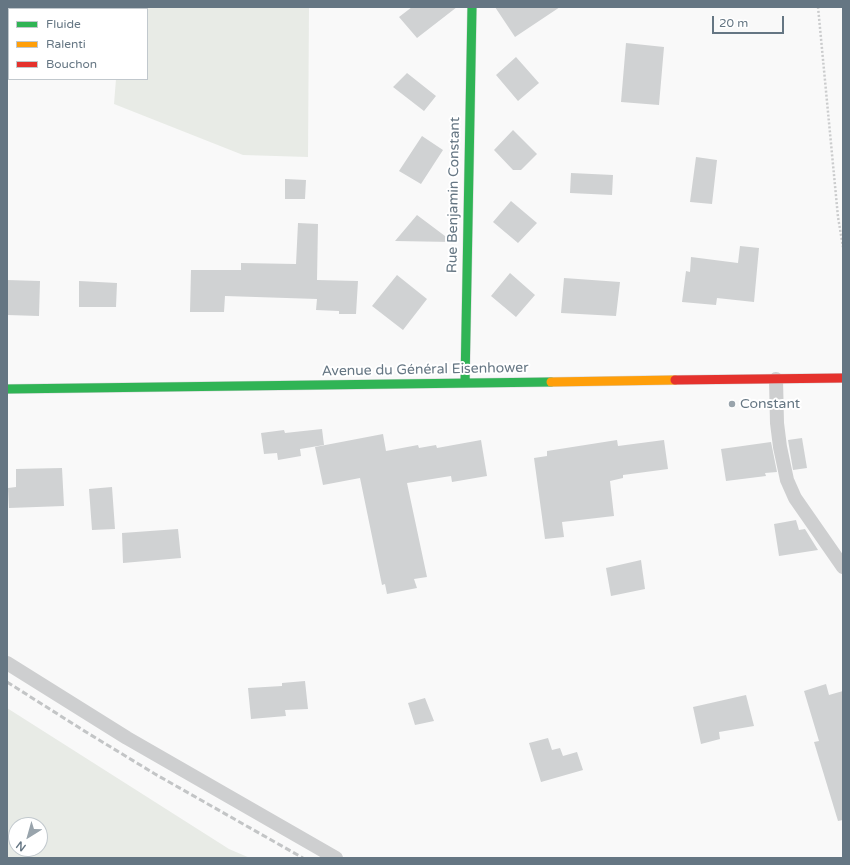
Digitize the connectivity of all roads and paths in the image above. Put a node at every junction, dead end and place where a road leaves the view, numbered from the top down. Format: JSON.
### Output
{"nodes":[{"id":1,"x":472,"y":7,"type":"edge"},
{"id":2,"x":818,"y":7,"type":"edge"},
{"id":3,"x":843,"y":247,"type":"edge"},
{"id":4,"x":843,"y":378,"type":"edge"},
{"id":5,"x":776,"y":379,"type":"junction"},
{"id":6,"x":465,"y":383,"type":"junction"},
{"id":7,"x":7,"y":389,"type":"edge"},
{"id":8,"x":843,"y":567,"type":"edge"},
{"id":9,"x":7,"y":663,"type":"edge"},
{"id":10,"x":336,"y":858,"type":"edge"}],
"edges":[{"from":1,"to":6,"type":"main road","name":"Rue Benjamin Constant"},
{"from":2,"to":3,"type":"path"},
{"from":4,"to":5,"type":"main road","name":"Avenue du Général Eisenhower"},
{"from":5,"to":6,"type":"main road","name":"Avenue du Général Eisenhower"},
{"from":5,"to":8,"type":"lane"},
{"from":6,"to":7,"type":"main road","name":"Avenue du Général Eisenhower"},
{"from":9,"to":10,"type":"lane"}]}
